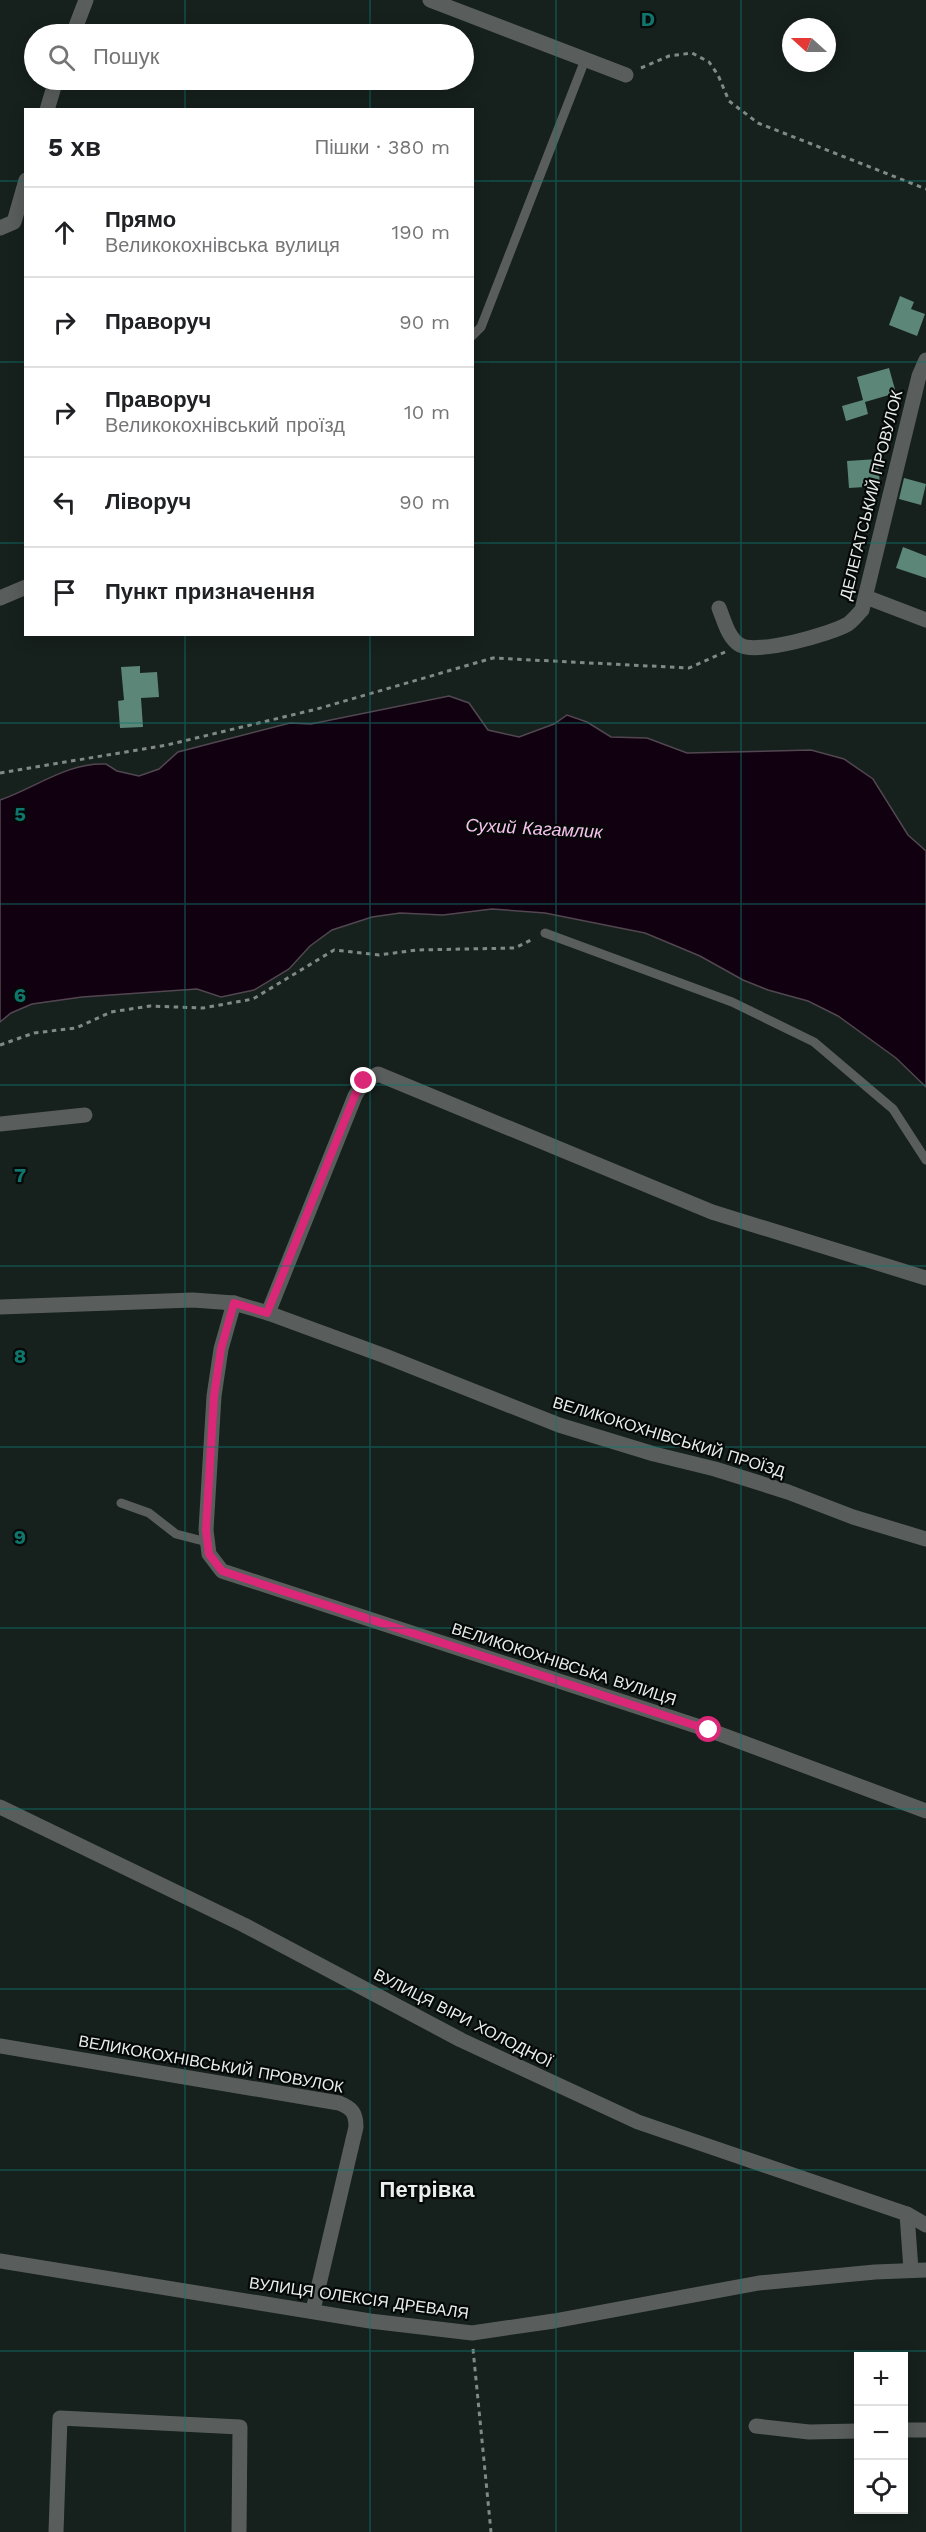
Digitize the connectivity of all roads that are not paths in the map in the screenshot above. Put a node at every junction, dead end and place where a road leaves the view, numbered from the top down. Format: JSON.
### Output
{"nodes":[{"id":1,"x":86,"y":0,"type":"edge"},
{"id":2,"x":430,"y":0,"type":"edge"},
{"id":3,"x":77,"y":24,"type":"edge"},
{"id":4,"x":585,"y":60,"type":"junction"},
{"id":5,"x":626,"y":75,"type":"road end"},
{"id":6,"x":53,"y":90,"type":"edge"},
{"id":7,"x":48,"y":108,"type":"edge"},
{"id":8,"x":24,"y":187,"type":"edge"},
{"id":9,"x":0,"y":228,"type":"edge"},
{"id":10,"x":474,"y":334,"type":"edge"},
{"id":11,"x":926,"y":360,"type":"edge"},
{"id":12,"x":24,"y":588,"type":"edge"},
{"id":13,"x":866,"y":597,"type":"junction"},
{"id":14,"x":0,"y":598,"type":"edge"},
{"id":15,"x":719,"y":608,"type":"dead end"},
{"id":16,"x":926,"y":620,"type":"edge"},
{"id":17,"x":545,"y":933,"type":"road end"},
{"id":18,"x":85,"y":1114,"type":"dead end"},
{"id":19,"x":0,"y":1124,"type":"edge"},
{"id":20,"x":926,"y":1160,"type":"edge"},
{"id":21,"x":926,"y":1278,"type":"edge"},
{"id":22,"x":234,"y":1303,"type":"junction"},
{"id":23,"x":0,"y":1307,"type":"edge"},
{"id":24,"x":267,"y":1313,"type":"junction"},
{"id":25,"x":121,"y":1503,"type":"dead end"},
{"id":26,"x":926,"y":1539,"type":"edge"},
{"id":27,"x":207,"y":1542,"type":"junction"},
{"id":28,"x":0,"y":1807,"type":"edge"},
{"id":29,"x":926,"y":1810,"type":"edge"},
{"id":30,"x":0,"y":2046,"type":"edge"},
{"id":31,"x":907,"y":2214,"type":"junction"},
{"id":32,"x":926,"y":2225,"type":"edge"},
{"id":33,"x":0,"y":2261,"type":"edge"},
{"id":34,"x":918,"y":2270,"type":"edge"},
{"id":35,"x":313,"y":2310,"type":"junction"},
{"id":36,"x":756,"y":2426,"type":"dead end"},
{"id":37,"x":908,"y":2430,"type":"edge"},
{"id":38,"x":926,"y":2430,"type":"edge"},
{"id":39,"x":854,"y":2431,"type":"edge"},
{"id":40,"x":56,"y":2532,"type":"edge"},
{"id":41,"x":239,"y":2532,"type":"edge"}],
"edges":[{"from":1,"to":3,"type":"street"},
{"from":2,"to":4,"type":"street"},
{"from":4,"to":5,"type":"street"},
{"from":4,"to":10,"type":"lane"},
{"from":6,"to":7,"type":"street"},
{"from":8,"to":9,"type":"street"},
{"from":11,"to":13,"type":"street","name":"ДЕЛЕГАТСЬКИЙ ПРОВУЛОК"},
{"from":12,"to":14,"type":"street"},
{"from":13,"to":15,"type":"street","name":"ДЕЛЕГАТСЬКИЙ ПРОВУЛОК"},
{"from":13,"to":16,"type":"street"},
{"from":17,"to":20,"type":"lane"},
{"from":18,"to":19,"type":"street"},
{"from":21,"to":24,"type":"street"},
{"from":22,"to":23,"type":"street"},
{"from":22,"to":24,"type":"street","name":"ВЕЛИКОКОХНІВСЬКИЙ ПРОЇЗД"},
{"from":22,"to":27,"type":"street"},
{"from":24,"to":26,"type":"street","name":"ВЕЛИКОКОХНІВСЬКИЙ ПРОЇЗД"},
{"from":25,"to":27,"type":"lane"},
{"from":27,"to":29,"type":"street","name":"ВЕЛИКОКОХНІВСЬКА ВУЛИЦЯ"},
{"from":28,"to":31,"type":"street","name":"ВУЛИЦЯ ВІРИ ХОЛОДНОЇ"},
{"from":30,"to":35,"type":"street","name":"ВЕЛИКОКОХНІВСЬКИЙ ПРОВУЛОК"},
{"from":31,"to":32,"type":"street","name":"ВУЛИЦЯ ВІРИ ХОЛОДНОЇ"},
{"from":31,"to":34,"type":"street"},
{"from":33,"to":35,"type":"street","name":"ВУЛИЦЯ ОЛЕКСІЯ ДРЕВАЛЯ"},
{"from":34,"to":35,"type":"street","name":"ВУЛИЦЯ ОЛЕКСІЯ ДРЕВАЛЯ"},
{"from":36,"to":39,"type":"street"},
{"from":37,"to":38,"type":"street"},
{"from":40,"to":41,"type":"street"}]}
